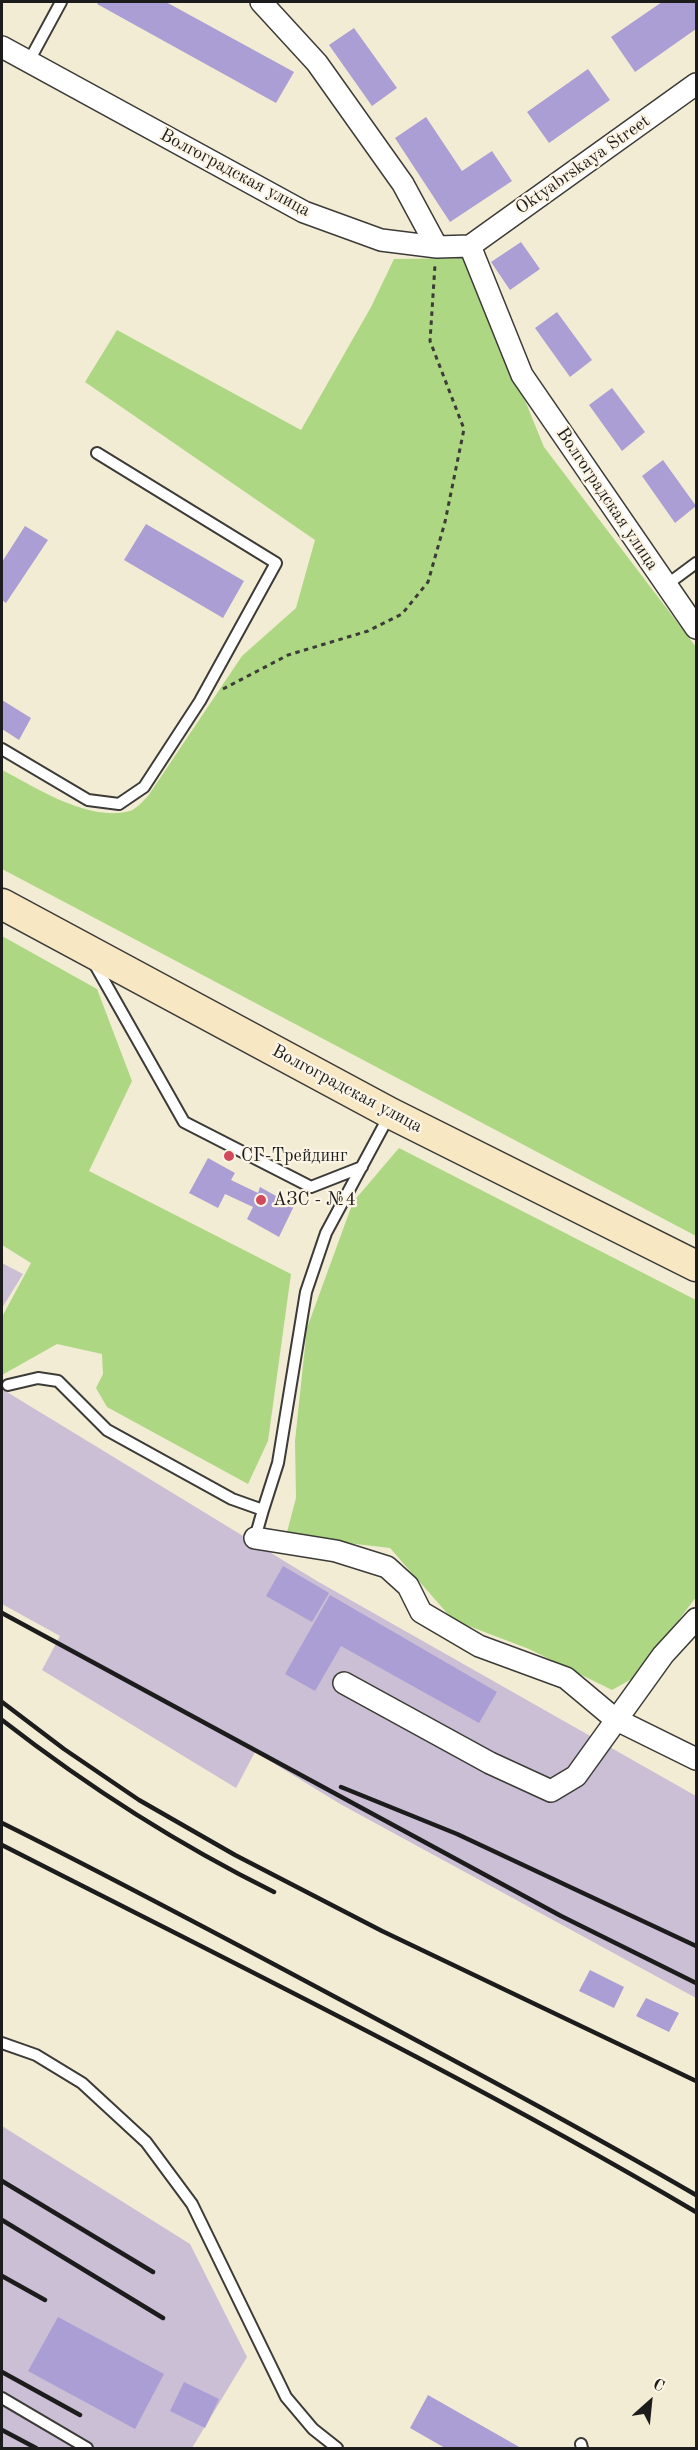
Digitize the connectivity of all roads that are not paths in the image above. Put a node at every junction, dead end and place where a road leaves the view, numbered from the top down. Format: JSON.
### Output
{"nodes":[{"id":1,"x":62,"y":2,"type":"edge"},
{"id":2,"x":261,"y":2,"type":"edge"},
{"id":3,"x":2,"y":47,"type":"edge"},
{"id":4,"x":29,"y":61,"type":"junction"},
{"id":5,"x":696,"y":84,"type":"edge"},
{"id":6,"x":470,"y":246,"type":"junction"},
{"id":7,"x":436,"y":247,"type":"junction"},
{"id":8,"x":97,"y":453,"type":"dead end"},
{"id":9,"x":696,"y":563,"type":"edge"},
{"id":10,"x":665,"y":586,"type":"junction"},
{"id":11,"x":696,"y":628,"type":"edge"},
{"id":12,"x":2,"y":749,"type":"edge"},
{"id":13,"x":2,"y":903,"type":"edge"},
{"id":14,"x":85,"y":948,"type":"junction"},
{"id":15,"x":390,"y":1113,"type":"junction"},
{"id":16,"x":362,"y":1167,"type":"junction"},
{"id":17,"x":696,"y":1266,"type":"edge"},
{"id":18,"x":8,"y":1385,"type":"dead end"},
{"id":19,"x":263,"y":1510,"type":"junction"},
{"id":20,"x":255,"y":1538,"type":"joint"},
{"id":21,"x":696,"y":1619,"type":"edge"},
{"id":22,"x":344,"y":1683,"type":"dead end"},
{"id":23,"x":615,"y":1719,"type":"junction"},
{"id":24,"x":696,"y":1759,"type":"edge"},
{"id":25,"x":2,"y":2043,"type":"edge"},
{"id":26,"x":2,"y":2398,"type":"edge"},
{"id":27,"x":87,"y":2448,"type":"edge"},
{"id":28,"x":337,"y":2448,"type":"edge"}],
"edges":[{"from":1,"to":4,"type":"lane"},
{"from":2,"to":7,"type":"street"},
{"from":3,"to":4,"type":"street","name":"Волгоградская улица"},
{"from":4,"to":7,"type":"street","name":"Волгоградская улица"},
{"from":5,"to":6,"type":"street","name":"Oktyabrskaya Street"},
{"from":6,"to":7,"type":"street","name":"Волгоградская улица"},
{"from":6,"to":10,"type":"street","name":"Волгоградская улица"},
{"from":8,"to":12,"type":"lane"},
{"from":9,"to":10,"type":"lane"},
{"from":10,"to":11,"type":"street","name":"Волгоградская улица"},
{"from":13,"to":14,"type":"main road","name":"Волгоградская улица"},
{"from":14,"to":15,"type":"main road","name":"Волгоградская улица"},
{"from":14,"to":16,"type":"lane"},
{"from":15,"to":16,"type":"lane"},
{"from":15,"to":17,"type":"main road","name":"Волгоградская улица"},
{"from":16,"to":19,"type":"lane"},
{"from":18,"to":19,"type":"lane"},
{"from":19,"to":20,"type":"lane"},
{"from":20,"to":23,"type":"street"},
{"from":21,"to":23,"type":"street"},
{"from":22,"to":23,"type":"street"},
{"from":23,"to":24,"type":"street"},
{"from":25,"to":28,"type":"lane"},
{"from":26,"to":27,"type":"lane"}]}
